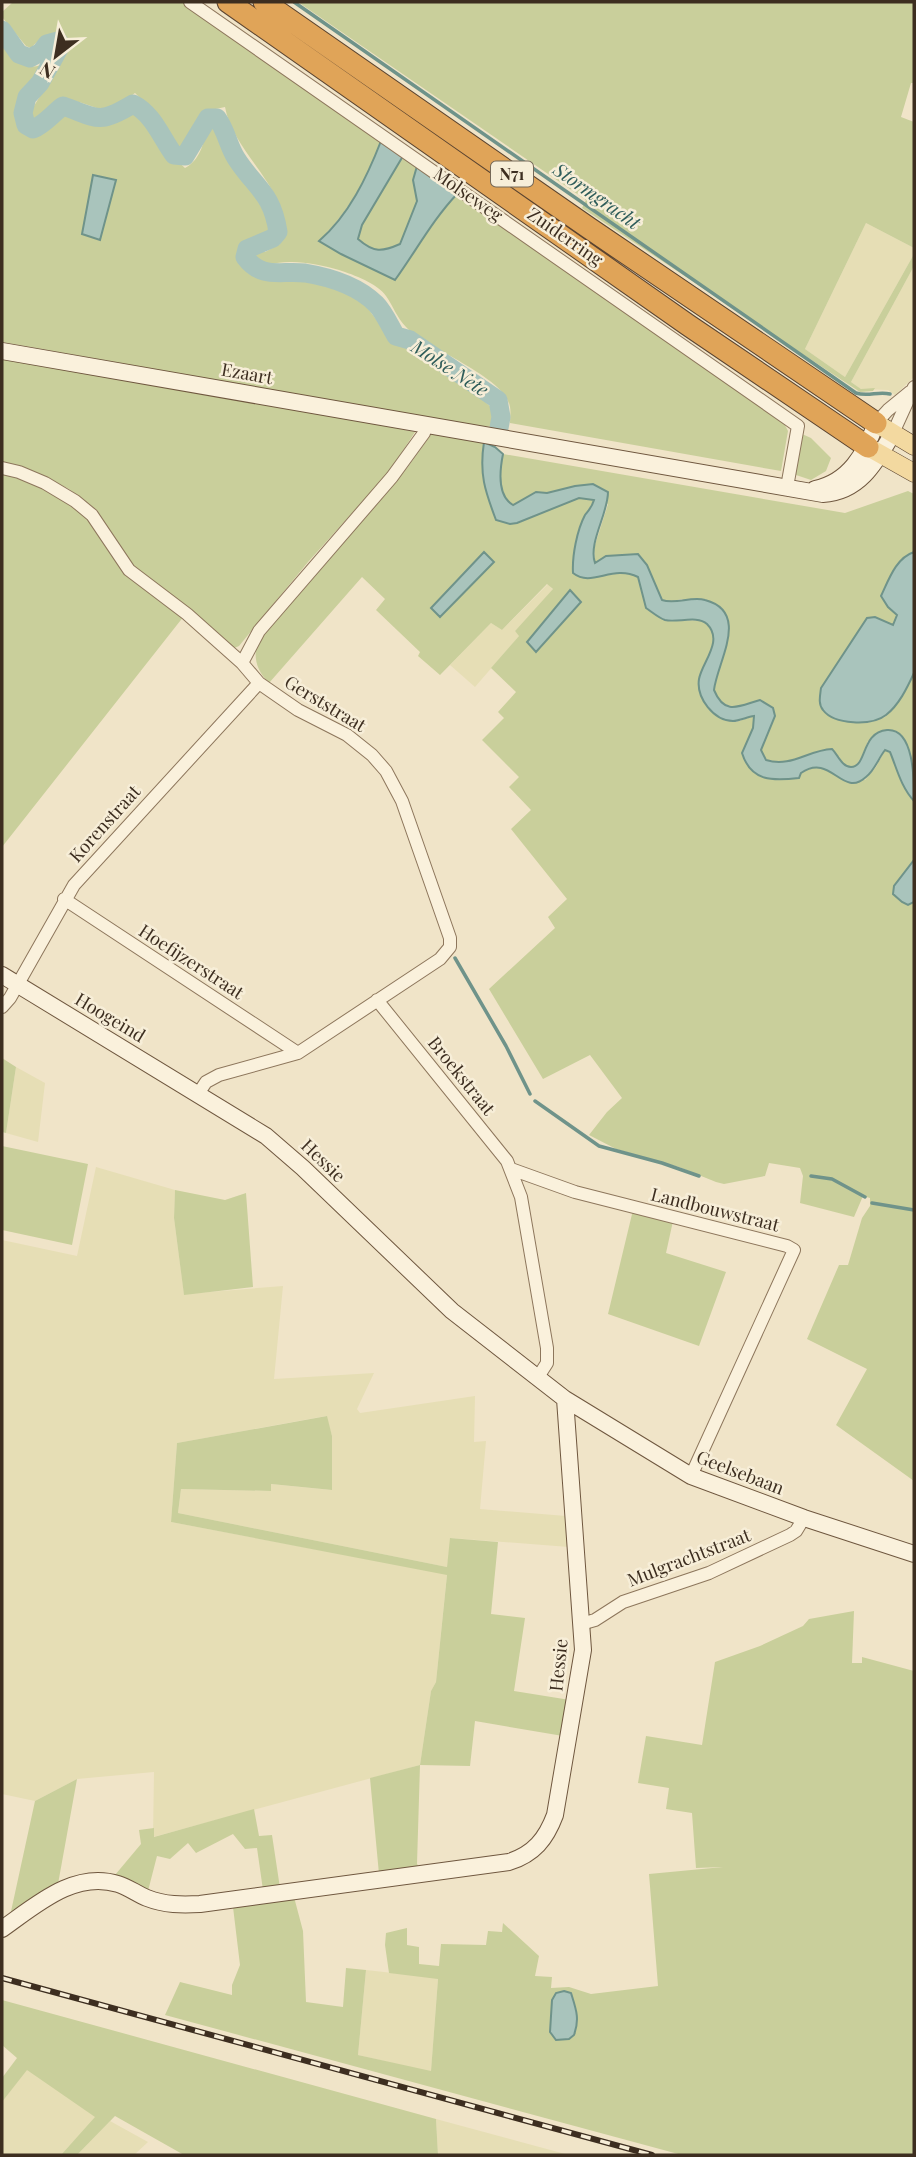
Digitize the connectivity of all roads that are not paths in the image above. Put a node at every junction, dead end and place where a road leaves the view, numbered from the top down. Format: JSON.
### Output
{"nodes":[{"id":1,"x":190,"y":2,"type":"edge"},
{"id":2,"x":228,"y":2,"type":"edge"},
{"id":3,"x":264,"y":2,"type":"edge"},
{"id":4,"x":2,"y":351,"type":"edge"},
{"id":5,"x":912,"y":390,"type":"edge"},
{"id":6,"x":427,"y":425,"type":"junction"},
{"id":7,"x":885,"y":428,"type":"junction"},
{"id":8,"x":844,"y":433,"type":"junction"},
{"id":9,"x":914,"y":446,"type":"edge"},
{"id":10,"x":874,"y":451,"type":"junction"},
{"id":11,"x":2,"y":468,"type":"edge"},
{"id":12,"x":847,"y":473,"type":"junction"},
{"id":13,"x":914,"y":473,"type":"edge"},
{"id":14,"x":787,"y":487,"type":"junction"},
{"id":15,"x":805,"y":491,"type":"junction"},
{"id":16,"x":242,"y":663,"type":"junction"},
{"id":17,"x":259,"y":683,"type":"junction"},
{"id":18,"x":64,"y":899,"type":"junction"},
{"id":19,"x":2,"y":975,"type":"edge"},
{"id":20,"x":17,"y":984,"type":"junction"},
{"id":21,"x":377,"y":1000,"type":"junction"},
{"id":22,"x":2,"y":1007,"type":"edge"},
{"id":23,"x":298,"y":1053,"type":"junction"},
{"id":24,"x":198,"y":1094,"type":"junction"},
{"id":25,"x":511,"y":1169,"type":"junction"},
{"id":26,"x":538,"y":1377,"type":"junction"},
{"id":27,"x":565,"y":1399,"type":"junction"},
{"id":28,"x":691,"y":1476,"type":"junction"},
{"id":29,"x":804,"y":1518,"type":"junction"},
{"id":30,"x":914,"y":1554,"type":"edge"},
{"id":31,"x":581,"y":1624,"type":"junction"},
{"id":32,"x":2,"y":1930,"type":"edge"}],
"edges":[{"from":1,"to":14,"type":"street","name":"Molseweg"},
{"from":2,"to":8,"type":"highway","name":"Zuiderring","number":"N71"},
{"from":3,"to":7,"type":"highway","name":"Zuiderring","number":"N71"},
{"from":4,"to":6,"type":"street","name":"Ezaart"},
{"from":5,"to":7,"type":"street"},
{"from":5,"to":7,"type":"street"},
{"from":6,"to":14,"type":"street","name":"Ezaart"},
{"from":6,"to":16,"type":"street"},
{"from":7,"to":9,"type":"main road","number":"N71"},
{"from":7,"to":10,"type":"street"},
{"from":8,"to":10,"type":"highway","name":"Zuiderring","number":"N71"},
{"from":8,"to":12,"type":"street"},
{"from":10,"to":12,"type":"street"},
{"from":10,"to":13,"type":"main road","number":"N71"},
{"from":10,"to":15,"type":"street"},
{"from":11,"to":16,"type":"street","name":"Gerststraat"},
{"from":12,"to":15,"type":"street"},
{"from":14,"to":15,"type":"street"},
{"from":16,"to":17,"type":"street","name":"Gerststraat"},
{"from":17,"to":18,"type":"street","name":"Korenstraat"},
{"from":17,"to":21,"type":"street","name":"Gerststraat"},
{"from":18,"to":20,"type":"street","name":"Korenstraat"},
{"from":18,"to":23,"type":"street","name":"Hoefijzerstraat"},
{"from":19,"to":20,"type":"street","name":"Hoogeind"},
{"from":20,"to":22,"type":"street","name":"Korenstraat"},
{"from":20,"to":24,"type":"street","name":"Hoogeind"},
{"from":21,"to":23,"type":"street"},
{"from":21,"to":25,"type":"street","name":"Broekstraat"},
{"from":23,"to":24,"type":"street"},
{"from":24,"to":26,"type":"street","name":"Hessie"},
{"from":25,"to":26,"type":"street","name":"Broekstraat"},
{"from":25,"to":28,"type":"street","name":"Landbouwstraat"},
{"from":26,"to":27,"type":"street","name":"Hessie"},
{"from":27,"to":28,"type":"street","name":"Geelsebaan"},
{"from":27,"to":31,"type":"street","name":"Hessie"},
{"from":28,"to":29,"type":"street","name":"Geelsebaan"},
{"from":29,"to":30,"type":"street","name":"Geelsebaan"},
{"from":29,"to":31,"type":"street","name":"Mulgrachtstraat"},
{"from":31,"to":32,"type":"street","name":"Hessie"}]}
